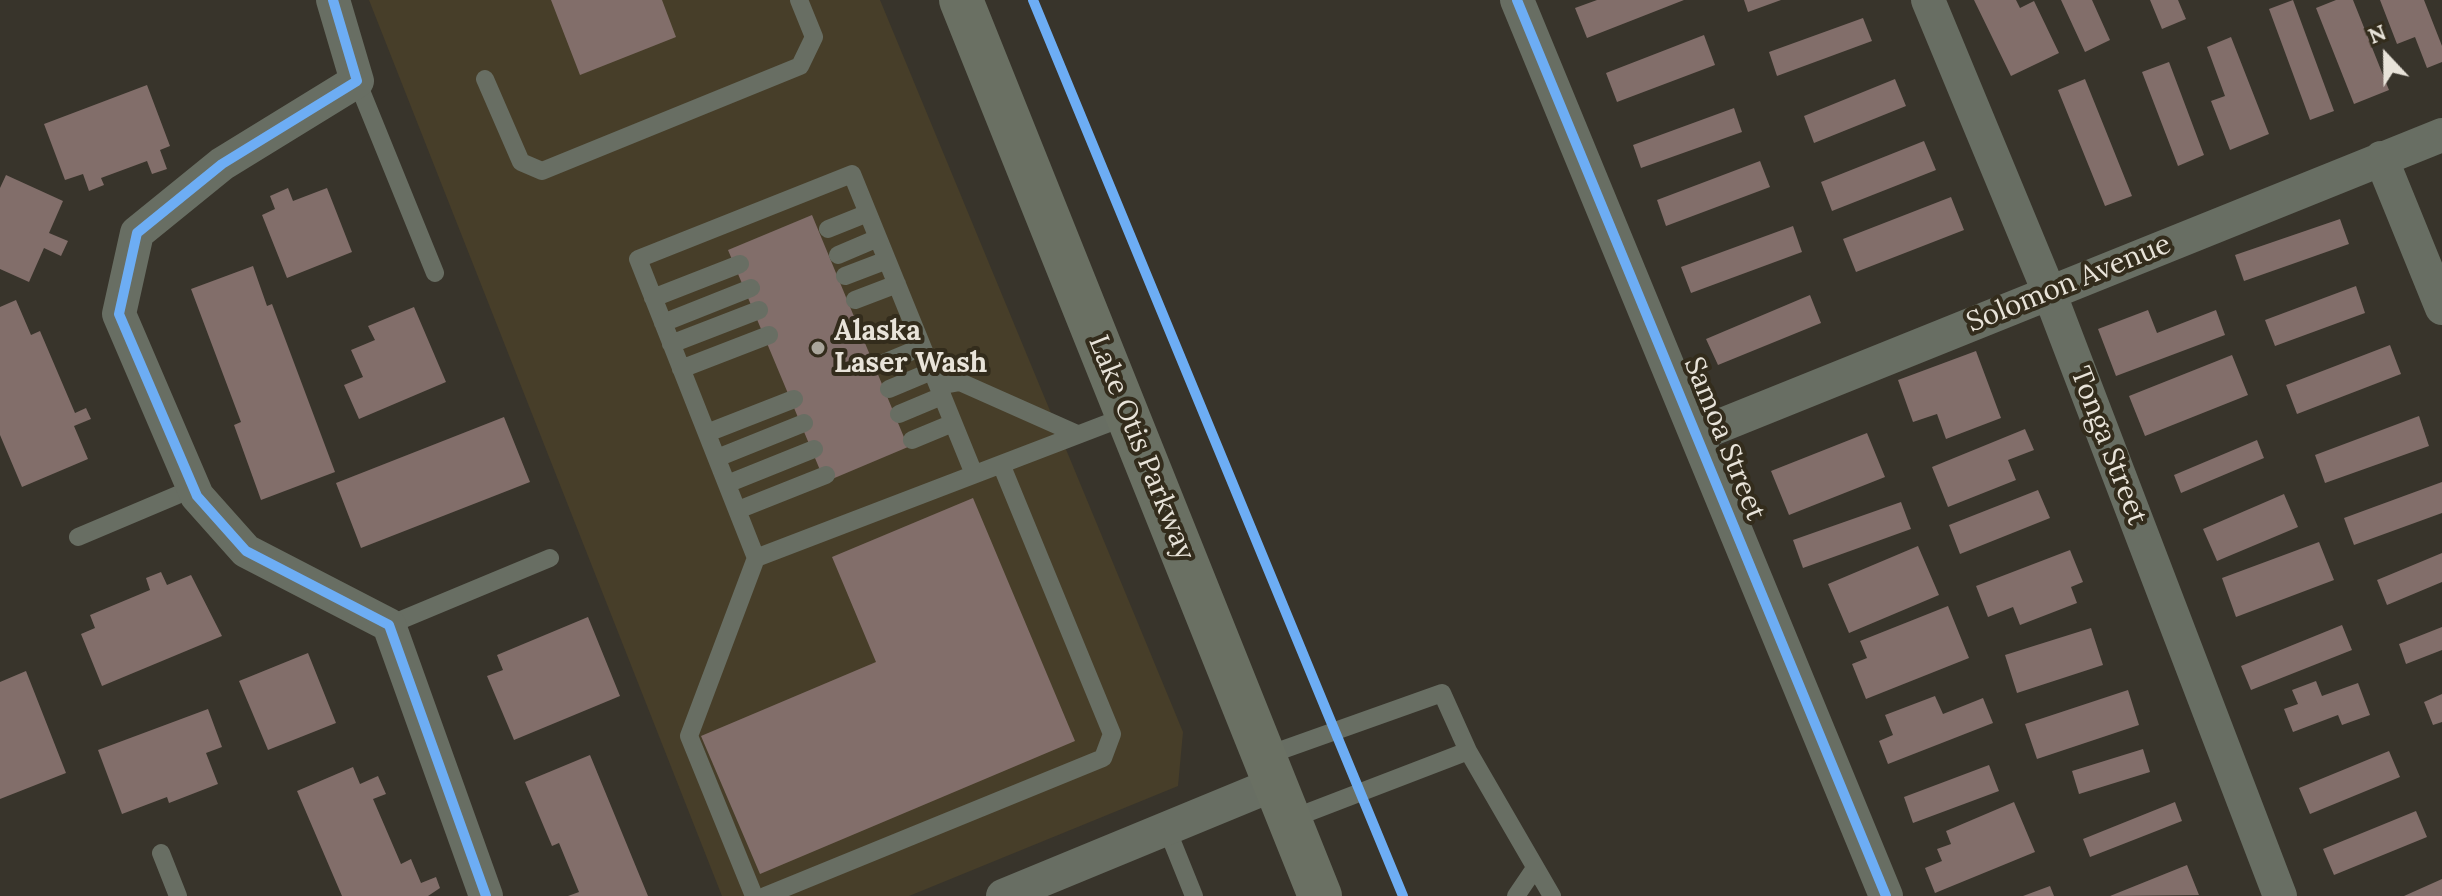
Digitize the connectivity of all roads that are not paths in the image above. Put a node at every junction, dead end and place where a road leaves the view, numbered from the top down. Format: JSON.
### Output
{"nodes":[{"id":1,"x":333,"y":0,"type":"edge"},
{"id":2,"x":799,"y":0,"type":"edge"},
{"id":3,"x":961,"y":0,"type":"edge"},
{"id":4,"x":1517,"y":0,"type":"edge"},
{"id":5,"x":1928,"y":0,"type":"edge"},
{"id":6,"x":485,"y":79,"type":"dead end"},
{"id":7,"x":357,"y":81,"type":"junction"},
{"id":8,"x":2442,"y":135,"type":"edge"},
{"id":9,"x":2381,"y":158,"type":"junction"},
{"id":10,"x":868,"y":213,"type":"junction"},
{"id":11,"x":828,"y":229,"type":"dead end"},
{"id":12,"x":878,"y":238,"type":"junction"},
{"id":13,"x":838,"y":255,"type":"dead end"},
{"id":14,"x":887,"y":260,"type":"junction"},
{"id":15,"x":740,"y":264,"type":"dead end"},
{"id":16,"x":435,"y":273,"type":"dead end"},
{"id":17,"x":845,"y":276,"type":"dead end"},
{"id":18,"x":897,"y":284,"type":"junction"},
{"id":19,"x":751,"y":288,"type":"dead end"},
{"id":20,"x":2049,"y":292,"type":"junction"},
{"id":21,"x":653,"y":298,"type":"junction"},
{"id":22,"x":855,"y":300,"type":"dead end"},
{"id":23,"x":2442,"y":308,"type":"edge"},
{"id":24,"x":759,"y":310,"type":"dead end"},
{"id":25,"x":663,"y":323,"type":"junction"},
{"id":26,"x":769,"y":335,"type":"dead end"},
{"id":27,"x":671,"y":344,"type":"junction"},
{"id":28,"x":922,"y":347,"type":"junction"},
{"id":29,"x":881,"y":364,"type":"dead end"},
{"id":30,"x":681,"y":369,"type":"junction"},
{"id":31,"x":937,"y":384,"type":"junction"},
{"id":32,"x":889,"y":389,"type":"dead end"},
{"id":33,"x":794,"y":399,"type":"dead end"},
{"id":34,"x":899,"y":414,"type":"dead end"},
{"id":35,"x":1129,"y":415,"type":"junction"},
{"id":36,"x":804,"y":423,"type":"dead end"},
{"id":37,"x":953,"y":423,"type":"junction"},
{"id":38,"x":707,"y":433,"type":"junction"},
{"id":39,"x":1077,"y":434,"type":"junction"},
{"id":40,"x":1697,"y":435,"type":"junction"},
{"id":41,"x":912,"y":440,"type":"dead end"},
{"id":42,"x":814,"y":449,"type":"dead end"},
{"id":43,"x":717,"y":458,"type":"junction"},
{"id":44,"x":1001,"y":464,"type":"junction"},
{"id":45,"x":974,"y":474,"type":"junction"},
{"id":46,"x":826,"y":475,"type":"dead end"},
{"id":47,"x":727,"y":484,"type":"junction"},
{"id":48,"x":194,"y":488,"type":"junction"},
{"id":49,"x":738,"y":510,"type":"junction"},
{"id":50,"x":78,"y":537,"type":"dead end"},
{"id":51,"x":550,"y":558,"type":"dead end"},
{"id":52,"x":756,"y":558,"type":"junction"},
{"id":53,"x":389,"y":625,"type":"junction"},
{"id":54,"x":1468,"y":751,"type":"junction"},
{"id":55,"x":1278,"y":786,"type":"junction"},
{"id":56,"x":1167,"y":829,"type":"junction"},
{"id":57,"x":161,"y":853,"type":"dead end"},
{"id":58,"x":1535,"y":868,"type":"junction"},
{"id":59,"x":178,"y":896,"type":"edge"},
{"id":60,"x":486,"y":896,"type":"edge"},
{"id":61,"x":754,"y":896,"type":"edge"},
{"id":62,"x":765,"y":896,"type":"edge"},
{"id":63,"x":1003,"y":896,"type":"edge"},
{"id":64,"x":1194,"y":896,"type":"edge"},
{"id":65,"x":1320,"y":896,"type":"edge"},
{"id":66,"x":1516,"y":896,"type":"edge"},
{"id":67,"x":1552,"y":896,"type":"edge"},
{"id":68,"x":1886,"y":896,"type":"edge"},
{"id":69,"x":2280,"y":896,"type":"edge"}],
"edges":[{"from":1,"to":7,"type":"street"},
{"from":2,"to":6,"type":"lane"},
{"from":3,"to":35,"type":"main road","name":"Lake Otis Parkway"},
{"from":4,"to":40,"type":"street","name":"Samoa Street"},
{"from":5,"to":20,"type":"street","name":"Tonga Street"},
{"from":7,"to":16,"type":"lane"},
{"from":7,"to":48,"type":"street"},
{"from":8,"to":9,"type":"street","name":"Solomon Avenue"},
{"from":9,"to":20,"type":"street","name":"Solomon Avenue"},
{"from":9,"to":23,"type":"street"},
{"from":10,"to":11,"type":"lane"},
{"from":10,"to":12,"type":"lane"},
{"from":10,"to":21,"type":"lane"},
{"from":12,"to":13,"type":"lane"},
{"from":12,"to":14,"type":"lane"},
{"from":14,"to":17,"type":"lane"},
{"from":14,"to":18,"type":"lane"},
{"from":15,"to":21,"type":"lane"},
{"from":18,"to":22,"type":"lane"},
{"from":18,"to":28,"type":"lane"},
{"from":19,"to":25,"type":"lane"},
{"from":20,"to":40,"type":"street","name":"Solomon Avenue"},
{"from":20,"to":69,"type":"street","name":"Tonga Street"},
{"from":21,"to":25,"type":"lane"},
{"from":24,"to":27,"type":"lane"},
{"from":25,"to":27,"type":"lane"},
{"from":26,"to":30,"type":"lane"},
{"from":27,"to":30,"type":"lane"},
{"from":28,"to":29,"type":"lane"},
{"from":28,"to":31,"type":"lane"},
{"from":30,"to":38,"type":"lane"},
{"from":31,"to":32,"type":"lane"},
{"from":31,"to":34,"type":"lane"},
{"from":31,"to":37,"type":"lane"},
{"from":31,"to":39,"type":"lane"},
{"from":33,"to":38,"type":"lane"},
{"from":35,"to":39,"type":"lane"},
{"from":35,"to":55,"type":"main road","name":"Lake Otis Parkway"},
{"from":36,"to":43,"type":"lane"},
{"from":37,"to":41,"type":"lane"},
{"from":37,"to":45,"type":"lane"},
{"from":38,"to":43,"type":"lane"},
{"from":39,"to":44,"type":"lane"},
{"from":40,"to":68,"type":"street","name":"Samoa Street"},
{"from":42,"to":47,"type":"lane"},
{"from":43,"to":47,"type":"lane"},
{"from":44,"to":45,"type":"lane"},
{"from":44,"to":62,"type":"lane"},
{"from":45,"to":52,"type":"lane"},
{"from":46,"to":49,"type":"lane"},
{"from":47,"to":49,"type":"lane"},
{"from":48,"to":50,"type":"lane"},
{"from":48,"to":53,"type":"street"},
{"from":49,"to":52,"type":"lane"},
{"from":51,"to":53,"type":"lane"},
{"from":52,"to":61,"type":"lane"},
{"from":53,"to":60,"type":"street"},
{"from":54,"to":55,"type":"lane"},
{"from":54,"to":55,"type":"lane"},
{"from":54,"to":58,"type":"lane"},
{"from":55,"to":56,"type":"street"},
{"from":55,"to":65,"type":"main road","name":"Lake Otis Parkway"},
{"from":56,"to":63,"type":"street"},
{"from":56,"to":64,"type":"lane"},
{"from":57,"to":59,"type":"lane"},
{"from":58,"to":66,"type":"lane"},
{"from":58,"to":67,"type":"lane"}]}
